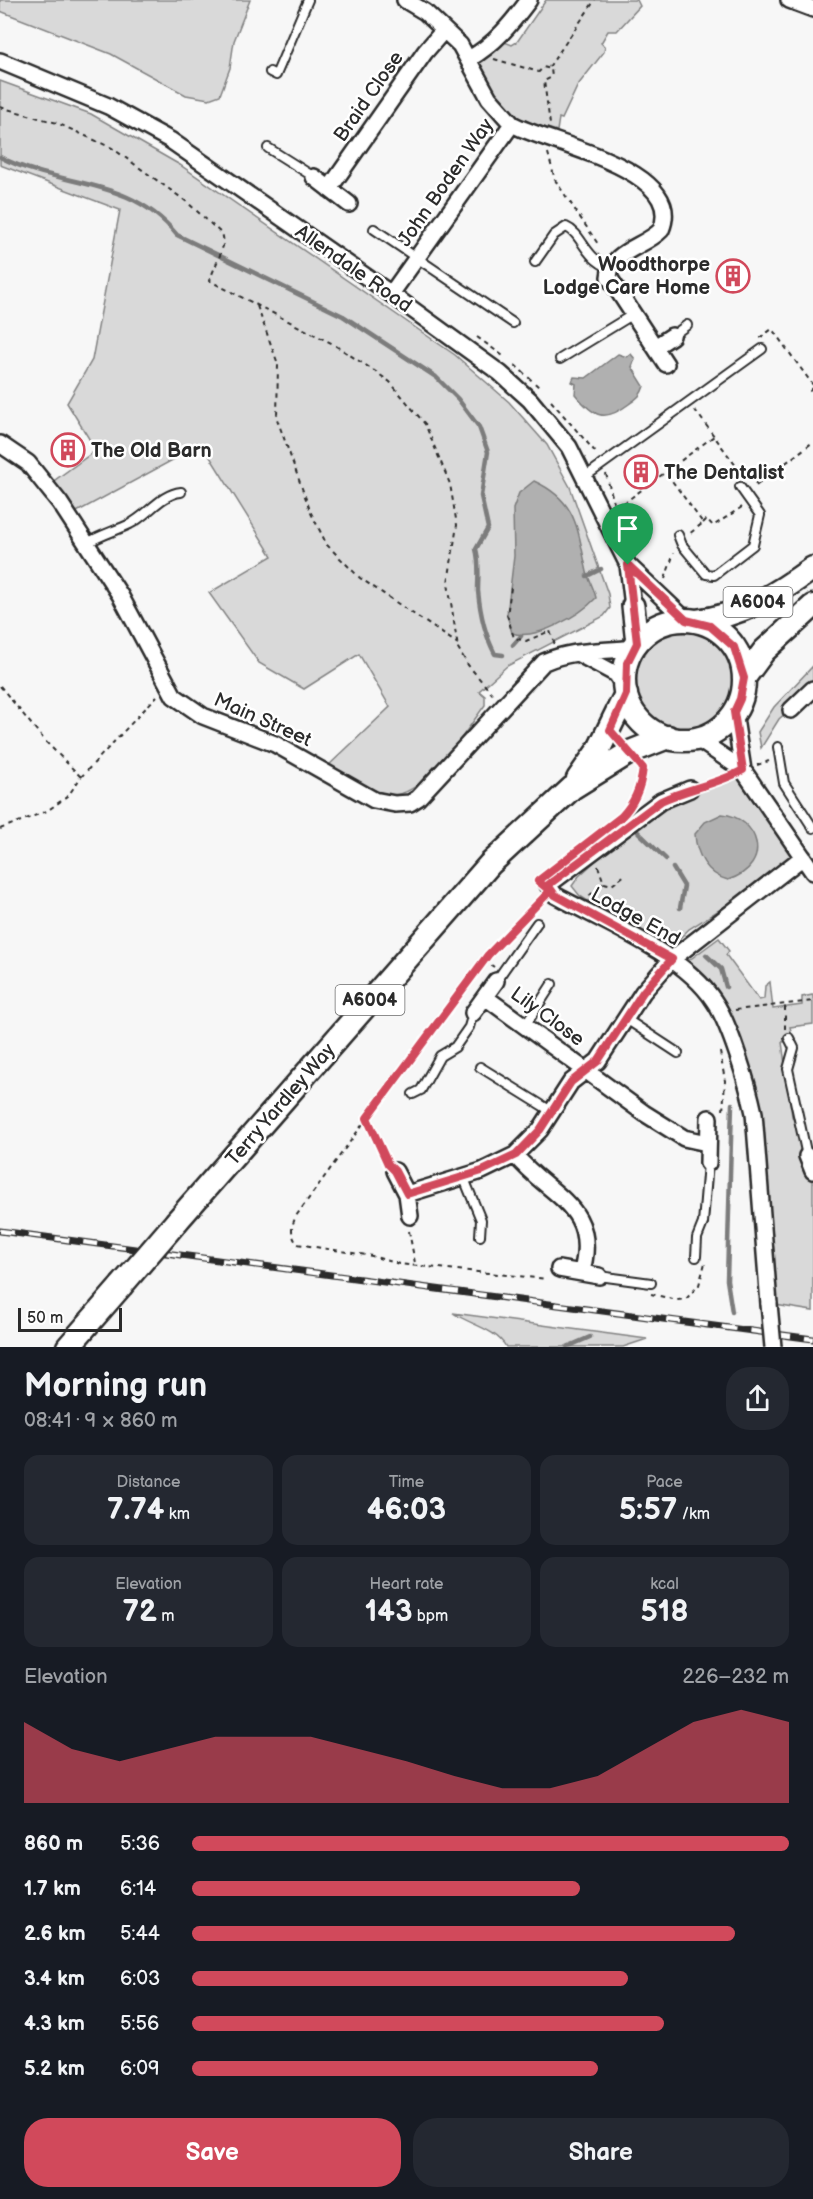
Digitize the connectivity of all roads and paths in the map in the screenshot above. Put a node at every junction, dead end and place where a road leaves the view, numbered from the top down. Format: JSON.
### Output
{"nodes":[{"id":1,"x":308,"y":0,"type":"edge"},
{"id":2,"x":405,"y":0,"type":"edge"},
{"id":3,"x":529,"y":0,"type":"edge"},
{"id":4,"x":595,"y":0,"type":"edge"},
{"id":5,"x":789,"y":0,"type":"edge"},
{"id":6,"x":813,"y":9,"type":"edge"},
{"id":7,"x":444,"y":30,"type":"junction"},
{"id":8,"x":473,"y":56,"type":"junction"},
{"id":9,"x":0,"y":61,"type":"edge"},
{"id":10,"x":549,"y":68,"type":"junction"},
{"id":11,"x":270,"y":72,"type":"dead end"},
{"id":12,"x":0,"y":107,"type":"edge"},
{"id":13,"x":512,"y":124,"type":"junction"},
{"id":14,"x":549,"y":140,"type":"junction"},
{"id":15,"x":268,"y":148,"type":"dead end"},
{"id":16,"x":314,"y":177,"type":"joint"},
{"id":17,"x":329,"y":189,"type":"junction"},
{"id":18,"x":349,"y":204,"type":"dead end"},
{"id":19,"x":374,"y":229,"type":"dead end"},
{"id":20,"x":418,"y":258,"type":"junction"},
{"id":21,"x":535,"y":262,"type":"dead end"},
{"id":22,"x":610,"y":266,"type":"junction"},
{"id":23,"x":391,"y":294,"type":"junction"},
{"id":24,"x":257,"y":306,"type":"junction"},
{"id":25,"x":632,"y":315,"type":"junction"},
{"id":26,"x":513,"y":323,"type":"dead end"},
{"id":27,"x":687,"y":325,"type":"dead end"},
{"id":28,"x":473,"y":334,"type":"dead end"},
{"id":29,"x":672,"y":336,"type":"joint"},
{"id":30,"x":655,"y":347,"type":"junction"},
{"id":31,"x":762,"y":349,"type":"dead end"},
{"id":32,"x":560,"y":359,"type":"dead end"},
{"id":33,"x":666,"y":364,"type":"dead end"},
{"id":34,"x":813,"y":388,"type":"edge"},
{"id":35,"x":541,"y":390,"type":"dead end"},
{"id":36,"x":813,"y":394,"type":"edge"},
{"id":37,"x":549,"y":398,"type":"dead end"},
{"id":38,"x":693,"y":399,"type":"junction"},
{"id":39,"x":714,"y":436,"type":"junction"},
{"id":40,"x":813,"y":442,"type":"edge"},
{"id":41,"x":0,"y":444,"type":"edge"},
{"id":42,"x":606,"y":449,"type":"dead end"},
{"id":43,"x":602,"y":465,"type":"junction"},
{"id":44,"x":667,"y":474,"type":"junction"},
{"id":45,"x":586,"y":476,"type":"junction"},
{"id":46,"x":757,"y":485,"type":"junction"},
{"id":47,"x":742,"y":490,"type":"junction"},
{"id":48,"x":181,"y":492,"type":"dead end"},
{"id":49,"x":703,"y":523,"type":"junction"},
{"id":50,"x":678,"y":535,"type":"dead end"},
{"id":51,"x":87,"y":543,"type":"junction"},
{"id":52,"x":682,"y":546,"type":"junction"},
{"id":53,"x":628,"y":565,"type":"junction"},
{"id":54,"x":813,"y":568,"type":"edge"},
{"id":55,"x":667,"y":574,"type":"dead end"},
{"id":56,"x":659,"y":579,"type":"dead end"},
{"id":57,"x":663,"y":584,"type":"dead end"},
{"id":58,"x":512,"y":588,"type":"dead end"},
{"id":59,"x":633,"y":606,"type":"joint"},
{"id":60,"x":813,"y":606,"type":"edge"},
{"id":61,"x":691,"y":620,"type":"junction"},
{"id":62,"x":458,"y":644,"type":"junction"},
{"id":63,"x":635,"y":646,"type":"junction"},
{"id":64,"x":576,"y":652,"type":"junction"},
{"id":65,"x":559,"y":656,"type":"junction"},
{"id":66,"x":744,"y":678,"type":"junction"},
{"id":67,"x":0,"y":686,"type":"edge"},
{"id":68,"x":168,"y":686,"type":"junction"},
{"id":69,"x":813,"y":689,"type":"edge"},
{"id":70,"x":625,"y":691,"type":"junction"},
{"id":71,"x":502,"y":705,"type":"junction"},
{"id":72,"x":791,"y":710,"type":"dead end"},
{"id":73,"x":734,"y":712,"type":"junction"},
{"id":74,"x":668,"y":737,"type":"junction"},
{"id":75,"x":696,"y":738,"type":"junction"},
{"id":76,"x":778,"y":747,"type":"dead end"},
{"id":77,"x":630,"y":752,"type":"junction"},
{"id":78,"x":779,"y":757,"type":"junction"},
{"id":79,"x":743,"y":770,"type":"junction"},
{"id":80,"x":81,"y":777,"type":"junction"},
{"id":81,"x":572,"y":788,"type":"junction"},
{"id":82,"x":690,"y":789,"type":"joint"},
{"id":83,"x":629,"y":808,"type":"dead end"},
{"id":84,"x":813,"y":828,"type":"edge"},
{"id":85,"x":0,"y":829,"type":"edge"},
{"id":86,"x":803,"y":857,"type":"junction"},
{"id":87,"x":813,"y":872,"type":"edge"},
{"id":88,"x":626,"y":874,"type":"dead end"},
{"id":89,"x":552,"y":893,"type":"junction"},
{"id":90,"x":574,"y":906,"type":"junction"},
{"id":91,"x":537,"y":923,"type":"dead end"},
{"id":92,"x":672,"y":959,"type":"junction"},
{"id":93,"x":496,"y":981,"type":"joint"},
{"id":94,"x":552,"y":984,"type":"dead end"},
{"id":95,"x":485,"y":997,"type":"junction"},
{"id":96,"x":813,"y":1001,"type":"edge"},
{"id":97,"x":720,"y":1012,"type":"junction"},
{"id":98,"x":473,"y":1013,"type":"joint"},
{"id":99,"x":626,"y":1019,"type":"junction"},
{"id":100,"x":525,"y":1026,"type":"junction"},
{"id":101,"x":789,"y":1038,"type":"dead end"},
{"id":102,"x":720,"y":1051,"type":"dead end"},
{"id":103,"x":678,"y":1053,"type":"dead end"},
{"id":104,"x":480,"y":1067,"type":"dead end"},
{"id":105,"x":586,"y":1070,"type":"junction"},
{"id":106,"x":413,"y":1094,"type":"dead end"},
{"id":107,"x":551,"y":1111,"type":"junction"},
{"id":108,"x":368,"y":1117,"type":"junction"},
{"id":109,"x":716,"y":1119,"type":"joint"},
{"id":110,"x":707,"y":1143,"type":"junction"},
{"id":111,"x":516,"y":1155,"type":"junction"},
{"id":112,"x":807,"y":1156,"type":"joint"},
{"id":113,"x":708,"y":1163,"type":"joint"},
{"id":114,"x":395,"y":1171,"type":"joint"},
{"id":115,"x":813,"y":1172,"type":"edge"},
{"id":116,"x":463,"y":1176,"type":"junction"},
{"id":117,"x":407,"y":1194,"type":"junction"},
{"id":118,"x":410,"y":1216,"type":"joint"},
{"id":119,"x":480,"y":1236,"type":"dead end"},
{"id":120,"x":707,"y":1256,"type":"dead end"},
{"id":121,"x":696,"y":1257,"type":"dead end"},
{"id":122,"x":416,"y":1264,"type":"junction"},
{"id":123,"x":582,"y":1271,"type":"junction"},
{"id":124,"x":554,"y":1274,"type":"joint"},
{"id":125,"x":599,"y":1276,"type":"joint"},
{"id":126,"x":651,"y":1283,"type":"dead end"},
{"id":127,"x":642,"y":1292,"type":"dead end"},
{"id":128,"x":68,"y":1347,"type":"edge"},
{"id":129,"x":773,"y":1347,"type":"edge"}],
"edges":[{"from":1,"to":11,"type":"lane"},
{"from":2,"to":7,"type":"street"},
{"from":3,"to":8,"type":"street"},
{"from":4,"to":10,"type":"path"},
{"from":5,"to":6,"type":"street"},
{"from":7,"to":8,"type":"street"},
{"from":7,"to":17,"type":"street","name":"Braid Close"},
{"from":8,"to":10,"type":"path"},
{"from":8,"to":13,"type":"street"},
{"from":9,"to":23,"type":"street","name":"Allendale Road"},
{"from":10,"to":14,"type":"path"},
{"from":12,"to":24,"type":"path"},
{"from":13,"to":14,"type":"street","name":"John Boden Way"},
{"from":13,"to":20,"type":"street","name":"John Boden Way"},
{"from":14,"to":22,"type":"path"},
{"from":14,"to":22,"type":"street","name":"John Boden Way"},
{"from":15,"to":16,"type":"lane"},
{"from":16,"to":17,"type":"street"},
{"from":17,"to":18,"type":"street"},
{"from":19,"to":20,"type":"lane"},
{"from":20,"to":23,"type":"street","name":"John Boden Way"},
{"from":20,"to":26,"type":"lane"},
{"from":21,"to":22,"type":"lane"},
{"from":22,"to":25,"type":"street"},
{"from":23,"to":45,"type":"street","name":"Allendale Road"},
{"from":24,"to":62,"type":"path"},
{"from":24,"to":62,"type":"path"},
{"from":25,"to":30,"type":"street"},
{"from":25,"to":32,"type":"lane"},
{"from":27,"to":29,"type":"lane"},
{"from":28,"to":35,"type":"path"},
{"from":29,"to":30,"type":"street"},
{"from":30,"to":33,"type":"street"},
{"from":31,"to":38,"type":"lane"},
{"from":34,"to":36,"type":"path"},
{"from":37,"to":42,"type":"path"},
{"from":38,"to":39,"type":"path"},
{"from":38,"to":43,"type":"lane"},
{"from":39,"to":44,"type":"path"},
{"from":39,"to":46,"type":"path"},
{"from":40,"to":46,"type":"path"},
{"from":41,"to":51,"type":"street","name":"Main Street"},
{"from":43,"to":44,"type":"path"},
{"from":43,"to":45,"type":"lane"},
{"from":44,"to":49,"type":"path"},
{"from":45,"to":53,"type":"street","name":"Allendale Road"},
{"from":46,"to":47,"type":"path"},
{"from":47,"to":49,"type":"path"},
{"from":47,"to":52,"type":"lane"},
{"from":48,"to":51,"type":"lane"},
{"from":49,"to":52,"type":"path"},
{"from":50,"to":52,"type":"lane"},
{"from":51,"to":68,"type":"street","name":"Main Street"},
{"from":52,"to":55,"type":"path"},
{"from":53,"to":59,"type":"street","name":"Allendale Road"},
{"from":53,"to":61,"type":"street","name":"Allendale Road"},
{"from":54,"to":61,"type":"main road","number":"A6004"},
{"from":56,"to":57,"type":"path"},
{"from":58,"to":65,"type":"path"},
{"from":59,"to":63,"type":"street","name":"Allendale Road"},
{"from":60,"to":66,"type":"main road","number":"A6004"},
{"from":61,"to":63,"type":"main road","number":"A6004"},
{"from":61,"to":66,"type":"main road","number":"A6004"},
{"from":62,"to":71,"type":"path"},
{"from":63,"to":64,"type":"street","name":"Main Street"},
{"from":63,"to":70,"type":"main road","number":"A6004"},
{"from":64,"to":65,"type":"street","name":"Main Street"},
{"from":64,"to":70,"type":"street"},
{"from":65,"to":71,"type":"street","name":"Main Street"},
{"from":66,"to":73,"type":"main road","number":"A6004"},
{"from":67,"to":80,"type":"path"},
{"from":68,"to":71,"type":"street","name":"Main Street"},
{"from":68,"to":80,"type":"path"},
{"from":69,"to":72,"type":"street"},
{"from":70,"to":74,"type":"main road","number":"A6004"},
{"from":70,"to":81,"type":"main road","name":"Terry Yardley Way","number":"A6004"},
{"from":73,"to":75,"type":"main road"},
{"from":73,"to":79,"type":"street"},
{"from":74,"to":75,"type":"main road","number":"A6004"},
{"from":74,"to":77,"type":"main road","name":"Terry Yardley Way","number":"A6004"},
{"from":75,"to":79,"type":"street"},
{"from":76,"to":78,"type":"lane"},
{"from":77,"to":81,"type":"main road","name":"Terry Yardley Way","number":"A6004"},
{"from":77,"to":83,"type":"path"},
{"from":78,"to":79,"type":"path"},
{"from":78,"to":84,"type":"lane"},
{"from":79,"to":82,"type":"path"},
{"from":79,"to":86,"type":"street"},
{"from":80,"to":85,"type":"path"},
{"from":81,"to":128,"type":"main road","name":"Terry Yardley Way","number":"A6004","bridge":true},
{"from":82,"to":89,"type":"street","name":"Lodge End"},
{"from":86,"to":87,"type":"street"},
{"from":86,"to":92,"type":"street"},
{"from":88,"to":90,"type":"path"},
{"from":89,"to":90,"type":"street","name":"Lodge End"},
{"from":89,"to":108,"type":"path"},
{"from":90,"to":92,"type":"street","name":"Lodge End"},
{"from":91,"to":93,"type":"lane"},
{"from":92,"to":97,"type":"street","name":"Lodge End"},
{"from":92,"to":99,"type":"street"},
{"from":93,"to":95,"type":"street","name":"Lily Close"},
{"from":94,"to":100,"type":"lane"},
{"from":95,"to":98,"type":"street","name":"Lily Close"},
{"from":95,"to":100,"type":"street","name":"Lily Close"},
{"from":96,"to":97,"type":"path"},
{"from":97,"to":129,"type":"street","name":"Lodge End","bridge":true},
{"from":98,"to":106,"type":"lane"},
{"from":99,"to":103,"type":"lane"},
{"from":99,"to":105,"type":"street"},
{"from":100,"to":105,"type":"street","name":"Lily Close"},
{"from":101,"to":112,"type":"lane"},
{"from":102,"to":109,"type":"path"},
{"from":104,"to":107,"type":"lane"},
{"from":105,"to":107,"type":"street"},
{"from":105,"to":110,"type":"street","name":"Lily Close"},
{"from":107,"to":111,"type":"street"},
{"from":108,"to":114,"type":"path"},
{"from":108,"to":122,"type":"path"},
{"from":109,"to":110,"type":"street"},
{"from":110,"to":113,"type":"street"},
{"from":111,"to":116,"type":"street"},
{"from":111,"to":123,"type":"street"},
{"from":112,"to":115,"type":"street"},
{"from":113,"to":121,"type":"lane"},
{"from":114,"to":117,"type":"street"},
{"from":116,"to":117,"type":"street"},
{"from":116,"to":119,"type":"lane"},
{"from":117,"to":118,"type":"street"},
{"from":118,"to":122,"type":"path"},
{"from":120,"to":127,"type":"path"},
{"from":122,"to":124,"type":"path"},
{"from":123,"to":124,"type":"street"},
{"from":123,"to":125,"type":"street"},
{"from":125,"to":126,"type":"lane"}]}
